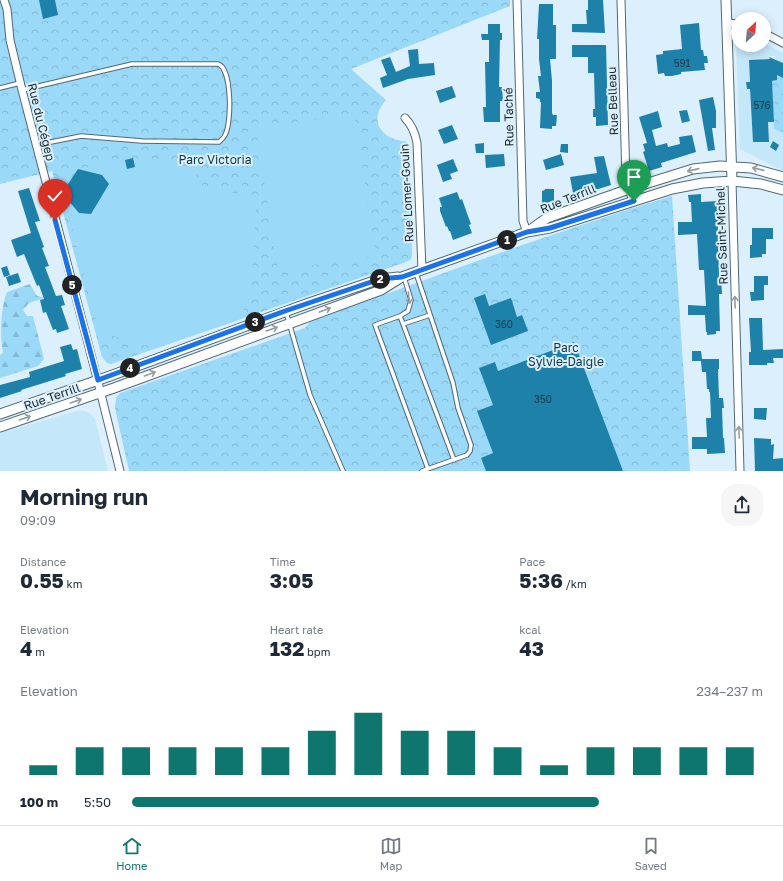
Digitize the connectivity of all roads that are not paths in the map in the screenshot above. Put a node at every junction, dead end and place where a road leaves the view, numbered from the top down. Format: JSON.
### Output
{"nodes":[{"id":1,"x":4,"y":0,"type":"edge"},
{"id":2,"x":8,"y":0,"type":"edge"},
{"id":3,"x":517,"y":0,"type":"edge"},
{"id":4,"x":621,"y":0,"type":"edge"},
{"id":5,"x":726,"y":0,"type":"edge"},
{"id":6,"x":7,"y":9,"type":"junction"},
{"id":7,"x":727,"y":24,"type":"junction"},
{"id":8,"x":731,"y":24,"type":"edge"},
{"id":9,"x":771,"y":36,"type":"edge"},
{"id":10,"x":782,"y":40,"type":"edge"},
{"id":11,"x":21,"y":87,"type":"junction"},
{"id":12,"x":0,"y":88,"type":"edge"},
{"id":13,"x":405,"y":118,"type":"dead end"},
{"id":14,"x":36,"y":146,"type":"junction"},
{"id":15,"x":731,"y":166,"type":"junction"},
{"id":16,"x":783,"y":177,"type":"edge"},
{"id":17,"x":732,"y":181,"type":"junction"},
{"id":18,"x":629,"y":189,"type":"junction"},
{"id":19,"x":783,"y":190,"type":"edge"},
{"id":20,"x":634,"y":201,"type":"junction"},
{"id":21,"x":527,"y":232,"type":"junction"},
{"id":22,"x":419,"y":271,"type":"junction"},
{"id":23,"x":403,"y":277,"type":"junction"},
{"id":24,"x":285,"y":311,"type":"junction"},
{"id":25,"x":430,"y":315,"type":"junction"},
{"id":26,"x":400,"y":316,"type":"junction"},
{"id":27,"x":289,"y":324,"type":"junction"},
{"id":28,"x":403,"y":324,"type":"junction"},
{"id":29,"x":98,"y":380,"type":"junction"},
{"id":30,"x":101,"y":393,"type":"junction"},
{"id":31,"x":0,"y":414,"type":"edge"},
{"id":32,"x":0,"y":427,"type":"edge"},
{"id":33,"x":454,"y":460,"type":"junction"},
{"id":34,"x":428,"y":469,"type":"junction"},
{"id":35,"x":120,"y":471,"type":"edge"},
{"id":36,"x":343,"y":471,"type":"edge"},
{"id":37,"x":422,"y":471,"type":"edge"},
{"id":38,"x":740,"y":471,"type":"edge"}],
"edges":[{"from":1,"to":6,"type":"street","name":"Rue du Cégep"},
{"from":2,"to":6,"type":"street","name":"Rue du Cégep"},
{"from":3,"to":21,"type":"street","name":"Rue Taché"},
{"from":4,"to":18,"type":"street","name":"Rue Belleau"},
{"from":5,"to":7,"type":"street","name":"Rue Saint-Michel"},
{"from":6,"to":11,"type":"street","name":"Rue du Cégep"},
{"from":7,"to":8,"type":"street"},
{"from":7,"to":15,"type":"street","name":"Rue Saint-Michel"},
{"from":9,"to":10,"type":"street"},
{"from":11,"to":12,"type":"lane"},
{"from":11,"to":14,"type":"street","name":"Rue du Cégep"},
{"from":11,"to":14,"type":"lane"},
{"from":13,"to":22,"type":"street","name":"Rue Lomer-Gouin"},
{"from":14,"to":29,"type":"street","name":"Rue du Cégep"},
{"from":16,"to":15,"type":"street","name":"Rue Terrill","one_way":true},
{"from":15,"to":17,"type":"street","name":"Rue Saint-Michel"},
{"from":15,"to":18,"type":"street","name":"Rue Terrill","one_way":true},
{"from":17,"to":19,"type":"street","name":"Rue Terrill"},
{"from":17,"to":20,"type":"street","name":"Rue Terrill"},
{"from":38,"to":17,"type":"street","name":"Rue Saint-Michel","one_way":true},
{"from":18,"to":20,"type":"street","name":"Rue Belleau"},
{"from":18,"to":21,"type":"street","name":"Rue Terrill"},
{"from":20,"to":21,"type":"street","name":"Rue Terrill"},
{"from":21,"to":22,"type":"street","name":"Rue Terrill"},
{"from":22,"to":23,"type":"street","name":"Rue Terrill"},
{"from":22,"to":25,"type":"lane"},
{"from":23,"to":24,"type":"street","name":"Rue Terrill"},
{"from":23,"to":26,"type":"lane","one_way":true},
{"from":27,"to":23,"type":"street","name":"Rue Terrill","one_way":true},
{"from":24,"to":27,"type":"lane"},
{"from":24,"to":29,"type":"street","name":"Rue Terrill"},
{"from":25,"to":28,"type":"lane"},
{"from":25,"to":33,"type":"lane"},
{"from":26,"to":28,"type":"lane"},
{"from":26,"to":34,"type":"lane"},
{"from":30,"to":27,"type":"street","name":"Rue Terrill","one_way":true},
{"from":27,"to":36,"type":"lane"},
{"from":28,"to":33,"type":"lane"},
{"from":29,"to":30,"type":"street","name":"Rue du Cégep"},
{"from":29,"to":31,"type":"street","name":"Rue Terrill"},
{"from":32,"to":30,"type":"street","name":"Rue Terrill","one_way":true},
{"from":30,"to":35,"type":"street","name":"Rue du Cégep"},
{"from":33,"to":34,"type":"lane"},
{"from":34,"to":37,"type":"lane"}]}
